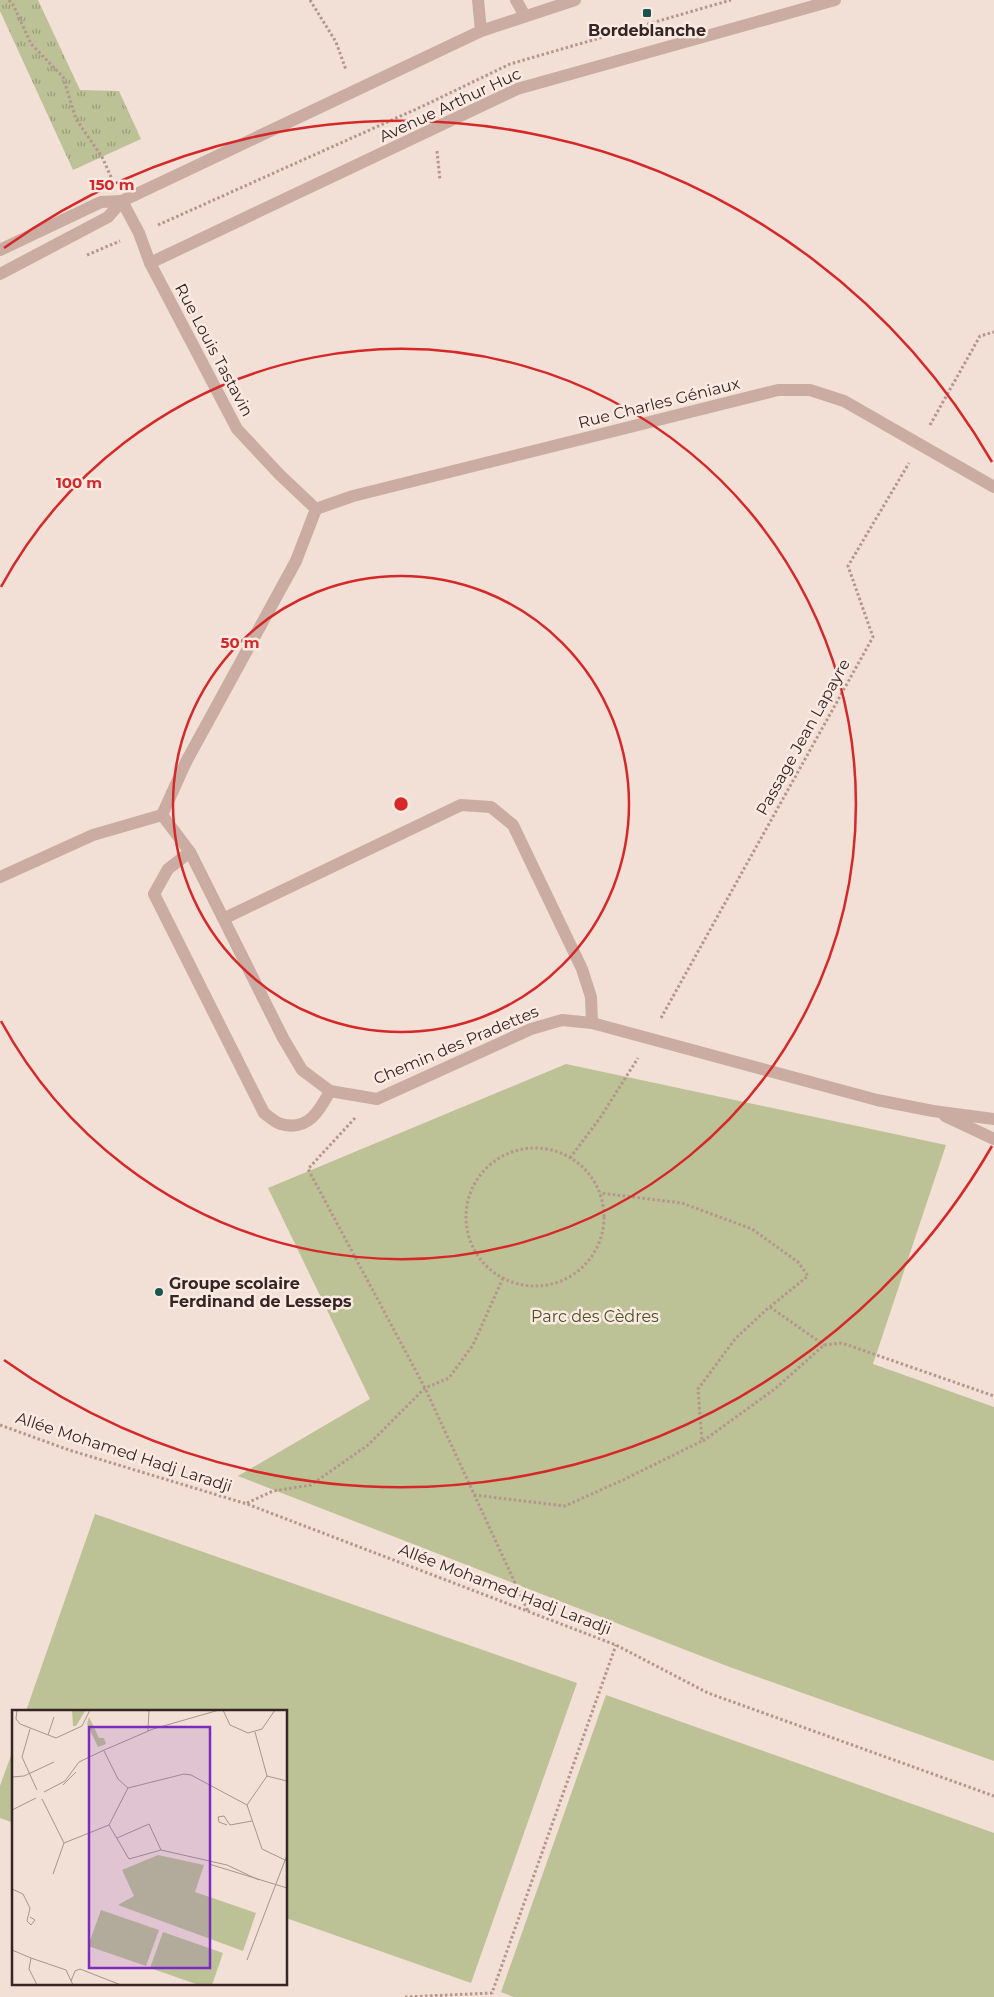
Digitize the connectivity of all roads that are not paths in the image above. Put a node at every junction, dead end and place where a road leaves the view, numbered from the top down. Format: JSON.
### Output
{"nodes":[{"id":1,"x":478,"y":0,"type":"edge"},
{"id":2,"x":516,"y":0,"type":"edge"},
{"id":3,"x":575,"y":0,"type":"edge"},
{"id":4,"x":835,"y":0,"type":"edge"},
{"id":5,"x":525,"y":16,"type":"junction"},
{"id":6,"x":481,"y":31,"type":"junction"},
{"id":7,"x":122,"y":201,"type":"junction"},
{"id":8,"x":0,"y":250,"type":"edge"},
{"id":9,"x":150,"y":262,"type":"junction"},
{"id":10,"x":0,"y":274,"type":"edge"},
{"id":11,"x":994,"y":487,"type":"edge"},
{"id":12,"x":316,"y":509,"type":"junction"},
{"id":13,"x":162,"y":815,"type":"junction"},
{"id":14,"x":190,"y":852,"type":"junction"},
{"id":15,"x":0,"y":877,"type":"edge"},
{"id":16,"x":225,"y":918,"type":"junction"},
{"id":17,"x":592,"y":1023,"type":"junction"},
{"id":18,"x":330,"y":1091,"type":"junction"},
{"id":19,"x":933,"y":1111,"type":"junction"},
{"id":20,"x":994,"y":1118,"type":"edge"},
{"id":21,"x":994,"y":1139,"type":"edge"}],
"edges":[{"from":1,"to":6,"type":"street"},
{"from":2,"to":5,"type":"street"},
{"from":3,"to":5,"type":"street"},
{"from":4,"to":9,"type":"street","name":"Avenue Arthur Huc"},
{"from":5,"to":6,"type":"street"},
{"from":6,"to":7,"type":"street"},
{"from":7,"to":8,"type":"street"},
{"from":7,"to":9,"type":"street","name":"Rue Louis Tastavin"},
{"from":7,"to":10,"type":"street"},
{"from":9,"to":12,"type":"street","name":"Rue Louis Tastavin"},
{"from":11,"to":12,"type":"street","name":"Rue Charles Géniaux"},
{"from":12,"to":13,"type":"street"},
{"from":13,"to":14,"type":"street","name":"Chemin des Pradettes"},
{"from":13,"to":15,"type":"street"},
{"from":14,"to":16,"type":"street","name":"Chemin des Pradettes"},
{"from":14,"to":18,"type":"street"},
{"from":16,"to":17,"type":"street"},
{"from":16,"to":18,"type":"street","name":"Chemin des Pradettes"},
{"from":17,"to":18,"type":"street","name":"Chemin des Pradettes"},
{"from":17,"to":19,"type":"street","name":"Chemin des Pradettes"},
{"from":19,"to":20,"type":"street","name":"Chemin des Pradettes"},
{"from":19,"to":21,"type":"street","name":"Chemin des Pradettes"}]}
